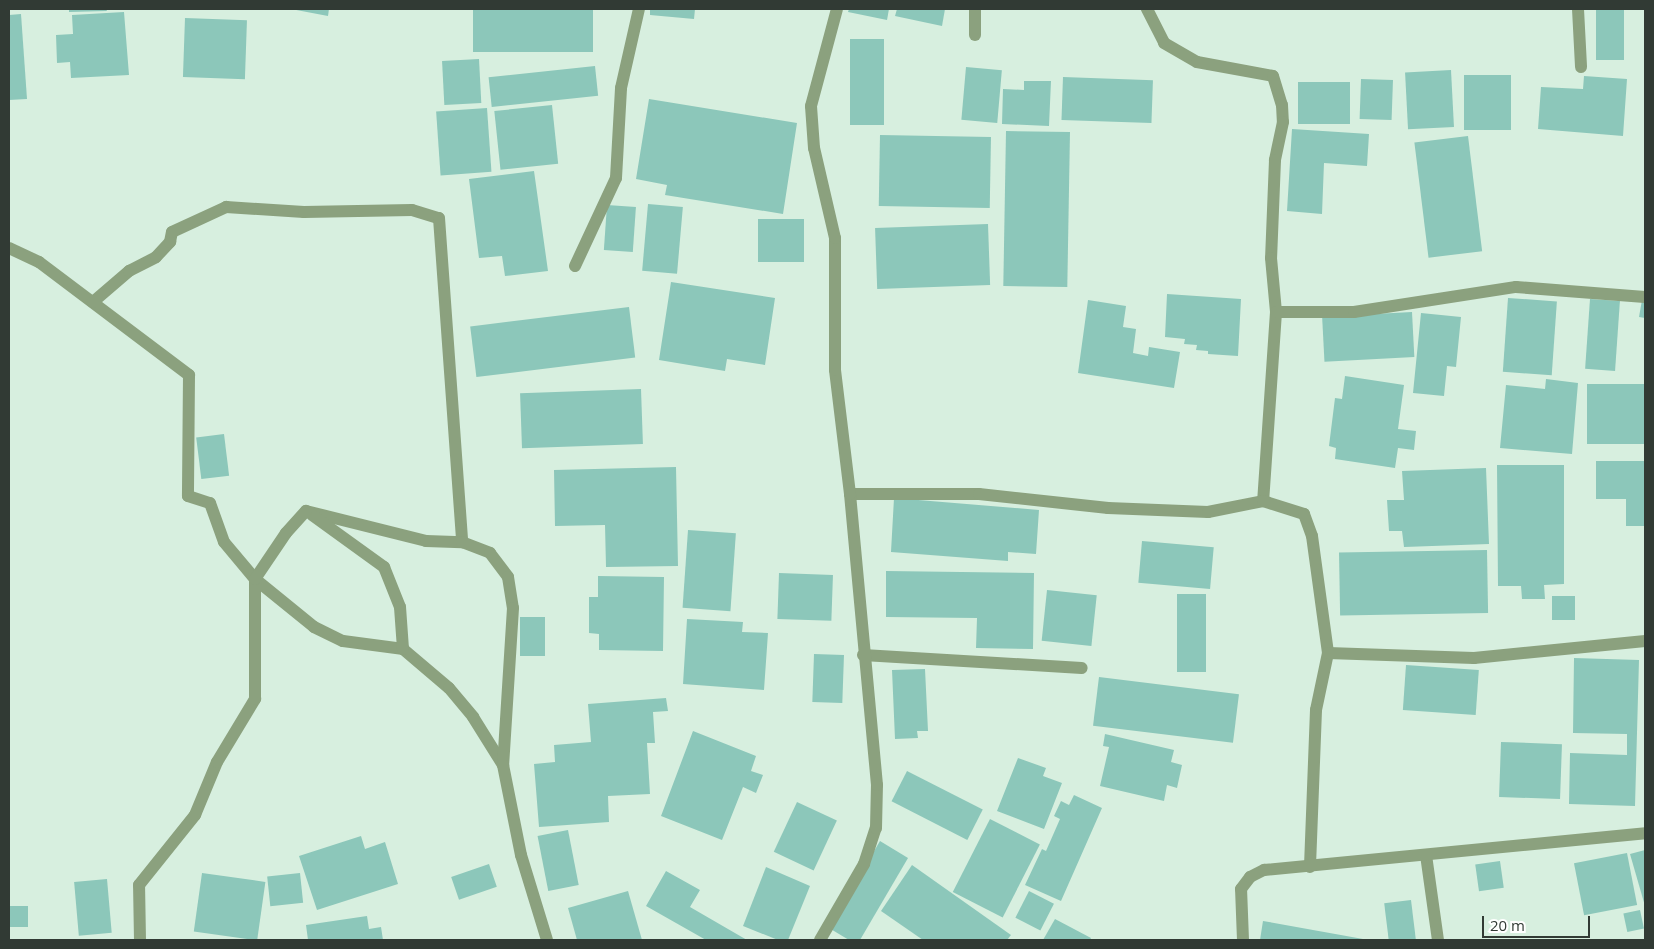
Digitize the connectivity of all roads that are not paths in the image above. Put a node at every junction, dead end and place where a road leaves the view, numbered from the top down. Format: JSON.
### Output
{"nodes":[{"id":1,"x":639,"y":9,"type":"edge"},
{"id":2,"x":837,"y":9,"type":"edge"},
{"id":3,"x":975,"y":9,"type":"edge"},
{"id":4,"x":1147,"y":9,"type":"edge"},
{"id":5,"x":1578,"y":9,"type":"edge"},
{"id":6,"x":975,"y":35,"type":"dead end"},
{"id":7,"x":1581,"y":67,"type":"dead end"},
{"id":8,"x":9,"y":248,"type":"edge"},
{"id":9,"x":575,"y":266,"type":"dead end"},
{"id":10,"x":1645,"y":296,"type":"edge"},
{"id":11,"x":93,"y":302,"type":"junction"},
{"id":12,"x":1276,"y":312,"type":"junction"},
{"id":13,"x":850,"y":494,"type":"junction"},
{"id":14,"x":1263,"y":502,"type":"junction"},
{"id":15,"x":306,"y":511,"type":"junction"},
{"id":16,"x":462,"y":542,"type":"junction"},
{"id":17,"x":255,"y":579,"type":"junction"},
{"id":18,"x":1645,"y":641,"type":"edge"},
{"id":19,"x":403,"y":649,"type":"junction"},
{"id":20,"x":1328,"y":653,"type":"junction"},
{"id":21,"x":863,"y":655,"type":"junction"},
{"id":22,"x":1082,"y":668,"type":"dead end"},
{"id":23,"x":503,"y":765,"type":"junction"},
{"id":24,"x":1645,"y":833,"type":"edge"},
{"id":25,"x":1426,"y":855,"type":"junction"},
{"id":26,"x":1310,"y":866,"type":"junction"},
{"id":27,"x":140,"y":940,"type":"edge"},
{"id":28,"x":546,"y":940,"type":"edge"},
{"id":29,"x":820,"y":940,"type":"edge"},
{"id":30,"x":1243,"y":940,"type":"edge"},
{"id":31,"x":1438,"y":940,"type":"edge"}],
"edges":[{"from":1,"to":9,"type":"street"},
{"from":2,"to":13,"type":"street"},
{"from":3,"to":6,"type":"street"},
{"from":4,"to":12,"type":"street"},
{"from":5,"to":7,"type":"street"},
{"from":8,"to":11,"type":"street"},
{"from":10,"to":12,"type":"street"},
{"from":11,"to":16,"type":"street"},
{"from":11,"to":17,"type":"street"},
{"from":12,"to":14,"type":"street"},
{"from":13,"to":14,"type":"street"},
{"from":13,"to":21,"type":"street"},
{"from":14,"to":20,"type":"street"},
{"from":15,"to":16,"type":"street"},
{"from":15,"to":17,"type":"street"},
{"from":15,"to":19,"type":"street"},
{"from":16,"to":23,"type":"street"},
{"from":17,"to":19,"type":"street"},
{"from":17,"to":27,"type":"street"},
{"from":18,"to":20,"type":"street"},
{"from":19,"to":23,"type":"street"},
{"from":20,"to":26,"type":"street"},
{"from":21,"to":22,"type":"street"},
{"from":21,"to":29,"type":"street"},
{"from":23,"to":28,"type":"street"},
{"from":24,"to":25,"type":"street"},
{"from":25,"to":26,"type":"street"},
{"from":25,"to":31,"type":"street"},
{"from":26,"to":30,"type":"street"}]}
